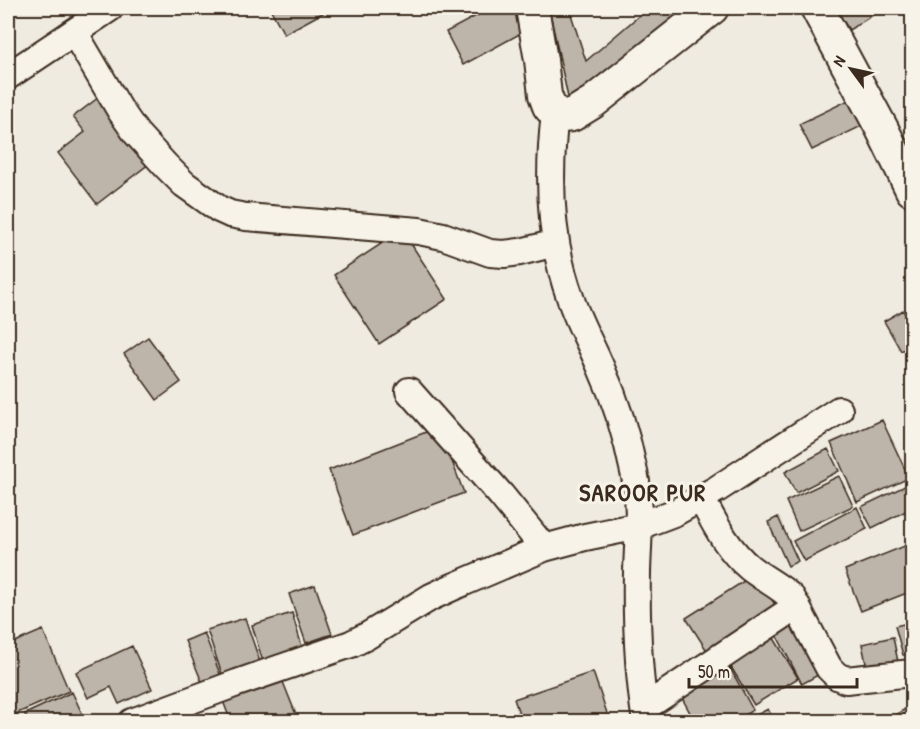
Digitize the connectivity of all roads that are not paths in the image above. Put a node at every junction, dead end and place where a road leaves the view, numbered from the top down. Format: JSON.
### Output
{"nodes":[{"id":1,"x":110,"y":8,"type":"edge"},
{"id":2,"x":532,"y":8,"type":"edge"},
{"id":3,"x":712,"y":8,"type":"edge"},
{"id":4,"x":817,"y":8,"type":"edge"},
{"id":5,"x":74,"y":32,"type":"junction"},
{"id":6,"x":8,"y":76,"type":"edge"},
{"id":7,"x":555,"y":113,"type":"junction"},
{"id":8,"x":912,"y":190,"type":"edge"},
{"id":9,"x":556,"y":243,"type":"junction"},
{"id":10,"x":409,"y":391,"type":"dead end"},
{"id":11,"x":839,"y":410,"type":"dead end"},
{"id":12,"x":701,"y":498,"type":"junction"},
{"id":13,"x":639,"y":526,"type":"junction"},
{"id":14,"x":544,"y":548,"type":"junction"},
{"id":15,"x":797,"y":606,"type":"junction"},
{"id":16,"x":912,"y":673,"type":"edge"},
{"id":17,"x":645,"y":715,"type":"edge"},
{"id":18,"x":132,"y":722,"type":"edge"}],
"edges":[{"from":1,"to":5,"type":"street"},
{"from":2,"to":7,"type":"street"},
{"from":3,"to":7,"type":"street"},
{"from":4,"to":8,"type":"street"},
{"from":5,"to":6,"type":"street"},
{"from":5,"to":9,"type":"street"},
{"from":7,"to":9,"type":"street"},
{"from":9,"to":13,"type":"street"},
{"from":10,"to":14,"type":"street"},
{"from":11,"to":12,"type":"street"},
{"from":12,"to":13,"type":"street"},
{"from":12,"to":15,"type":"street"},
{"from":13,"to":14,"type":"street"},
{"from":13,"to":17,"type":"street"},
{"from":14,"to":18,"type":"street"},
{"from":15,"to":16,"type":"street"},
{"from":15,"to":17,"type":"street"}]}
